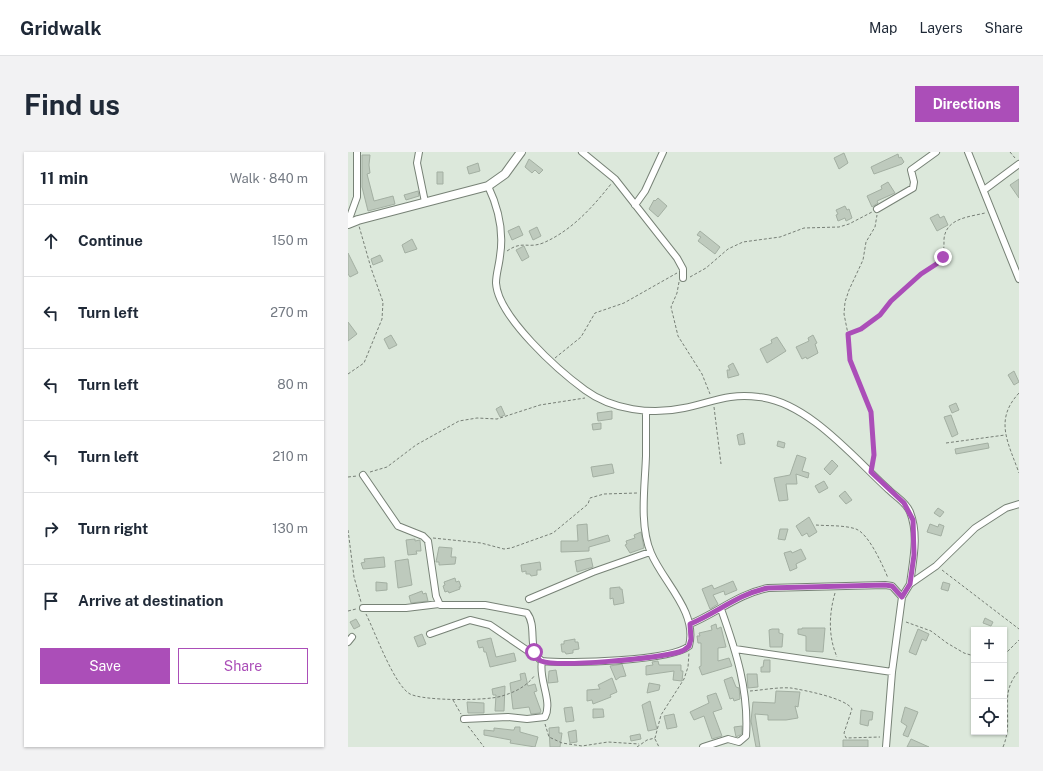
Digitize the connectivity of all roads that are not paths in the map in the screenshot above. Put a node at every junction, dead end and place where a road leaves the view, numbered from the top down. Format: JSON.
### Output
{"nodes":[{"id":1,"x":357,"y":152,"type":"edge"},
{"id":2,"x":419,"y":152,"type":"edge"},
{"id":3,"x":521,"y":152,"type":"edge"},
{"id":4,"x":582,"y":152,"type":"edge"},
{"id":5,"x":663,"y":152,"type":"edge"},
{"id":6,"x":936,"y":152,"type":"edge"},
{"id":7,"x":968,"y":152,"type":"edge"},
{"id":8,"x":1019,"y":163,"type":"edge"},
{"id":9,"x":488,"y":186,"type":"junction"},
{"id":10,"x":984,"y":190,"type":"junction"},
{"id":11,"x":425,"y":202,"type":"junction"},
{"id":12,"x":635,"y":205,"type":"junction"},
{"id":13,"x":877,"y":209,"type":"road end"},
{"id":14,"x":348,"y":223,"type":"edge"},
{"id":15,"x":683,"y":278,"type":"road end"},
{"id":16,"x":1019,"y":279,"type":"edge"},
{"id":17,"x":646,"y":411,"type":"junction"},
{"id":18,"x":363,"y":475,"type":"road end"},
{"id":19,"x":1019,"y":504,"type":"edge"},
{"id":20,"x":650,"y":552,"type":"junction"},
{"id":21,"x":910,"y":584,"type":"junction"},
{"id":22,"x":902,"y":597,"type":"junction"},
{"id":23,"x":529,"y":599,"type":"dead end"},
{"id":24,"x":438,"y":604,"type":"junction"},
{"id":25,"x":363,"y":608,"type":"road end"},
{"id":26,"x":720,"y":609,"type":"junction"},
{"id":27,"x":690,"y":624,"type":"junction"},
{"id":28,"x":430,"y":634,"type":"dead end"},
{"id":29,"x":735,"y":649,"type":"junction"},
{"id":30,"x":534,"y":653,"type":"junction"},
{"id":31,"x":541,"y":665,"type":"junction"},
{"id":32,"x":892,"y":672,"type":"junction"},
{"id":33,"x":464,"y":720,"type":"dead end"},
{"id":34,"x":702,"y":747,"type":"edge"},
{"id":35,"x":886,"y":747,"type":"edge"}],
"edges":[{"from":1,"to":14,"type":"street"},
{"from":2,"to":11,"type":"street"},
{"from":3,"to":9,"type":"street"},
{"from":4,"to":12,"type":"street"},
{"from":5,"to":12,"type":"street"},
{"from":6,"to":13,"type":"street"},
{"from":7,"to":10,"type":"street"},
{"from":8,"to":10,"type":"street"},
{"from":9,"to":11,"type":"street"},
{"from":9,"to":17,"type":"street"},
{"from":10,"to":16,"type":"street"},
{"from":11,"to":14,"type":"street"},
{"from":12,"to":15,"type":"street"},
{"from":17,"to":20,"type":"street"},
{"from":17,"to":21,"type":"street"},
{"from":18,"to":24,"type":"street"},
{"from":19,"to":21,"type":"street"},
{"from":20,"to":23,"type":"street"},
{"from":20,"to":27,"type":"street"},
{"from":21,"to":22,"type":"street"},
{"from":22,"to":26,"type":"street"},
{"from":22,"to":32,"type":"street"},
{"from":24,"to":25,"type":"street"},
{"from":24,"to":30,"type":"street"},
{"from":26,"to":27,"type":"street"},
{"from":26,"to":29,"type":"street"},
{"from":27,"to":31,"type":"street"},
{"from":28,"to":30,"type":"street"},
{"from":29,"to":32,"type":"street"},
{"from":29,"to":34,"type":"street"},
{"from":30,"to":31,"type":"street"},
{"from":31,"to":33,"type":"street"},
{"from":32,"to":35,"type":"street"}]}
